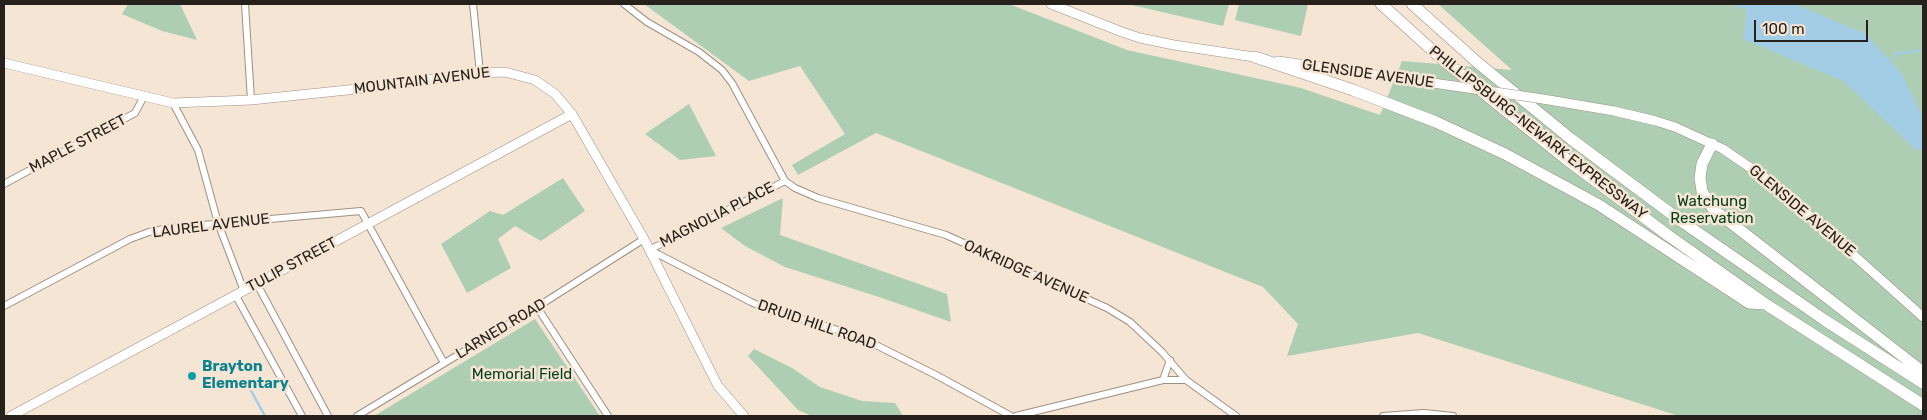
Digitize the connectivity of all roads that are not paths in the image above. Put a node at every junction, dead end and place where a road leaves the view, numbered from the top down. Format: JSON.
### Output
{"nodes":[{"id":1,"x":245,"y":4,"type":"edge"},
{"id":2,"x":473,"y":4,"type":"edge"},
{"id":3,"x":624,"y":4,"type":"edge"},
{"id":4,"x":1051,"y":4,"type":"edge"},
{"id":5,"x":1381,"y":4,"type":"edge"},
{"id":6,"x":1412,"y":4,"type":"edge"},
{"id":7,"x":1254,"y":57,"type":"junction"},
{"id":8,"x":4,"y":63,"type":"edge"},
{"id":9,"x":480,"y":73,"type":"junction"},
{"id":10,"x":144,"y":96,"type":"junction"},
{"id":11,"x":251,"y":100,"type":"junction"},
{"id":12,"x":173,"y":103,"type":"junction"},
{"id":13,"x":572,"y":114,"type":"junction"},
{"id":14,"x":1712,"y":144,"type":"junction"},
{"id":15,"x":785,"y":181,"type":"junction"},
{"id":16,"x":4,"y":184,"type":"edge"},
{"id":17,"x":218,"y":223,"type":"junction"},
{"id":18,"x":369,"y":224,"type":"junction"},
{"id":19,"x":644,"y":239,"type":"junction"},
{"id":20,"x":649,"y":250,"type":"junction"},
{"id":21,"x":256,"y":284,"type":"junction"},
{"id":22,"x":240,"y":293,"type":"junction"},
{"id":23,"x":1767,"y":305,"type":"junction"},
{"id":24,"x":4,"y":306,"type":"edge"},
{"id":25,"x":537,"y":307,"type":"junction"},
{"id":26,"x":1923,"y":317,"type":"edge"},
{"id":27,"x":1170,"y":360,"type":"junction"},
{"id":28,"x":444,"y":363,"type":"junction"},
{"id":29,"x":1923,"y":372,"type":"edge"},
{"id":30,"x":1163,"y":380,"type":"junction"},
{"id":31,"x":1186,"y":380,"type":"junction"},
{"id":32,"x":1923,"y":383,"type":"edge"},
{"id":33,"x":1923,"y":405,"type":"edge"},
{"id":34,"x":11,"y":416,"type":"edge"},
{"id":35,"x":302,"y":416,"type":"edge"},
{"id":36,"x":328,"y":416,"type":"edge"},
{"id":37,"x":357,"y":416,"type":"edge"},
{"id":38,"x":608,"y":416,"type":"edge"},
{"id":39,"x":744,"y":416,"type":"edge"},
{"id":40,"x":1011,"y":416,"type":"edge"},
{"id":41,"x":1016,"y":416,"type":"edge"},
{"id":42,"x":1236,"y":416,"type":"edge"},
{"id":43,"x":1383,"y":416,"type":"edge"},
{"id":44,"x":1453,"y":416,"type":"edge"}],
"edges":[{"from":1,"to":11,"type":"street"},
{"from":2,"to":9,"type":"street"},
{"from":3,"to":15,"type":"street"},
{"from":4,"to":7,"type":"main road","name":"GLENSIDE AVENUE"},
{"from":5,"to":23,"type":"highway","name":"PHILLIPSBURG-NEWARK EXPRESSWAY"},
{"from":6,"to":32,"type":"highway","name":"PHILLIPSBURG-NEWARK EXPRESSWAY"},
{"from":7,"to":14,"type":"main road","name":"GLENSIDE AVENUE","bridge":true},
{"from":7,"to":23,"type":"highway"},
{"from":8,"to":10,"type":"main road","name":"MOUNTAIN AVENUE"},
{"from":9,"to":11,"type":"main road","name":"MOUNTAIN AVENUE"},
{"from":9,"to":13,"type":"main road","name":"MOUNTAIN AVENUE"},
{"from":10,"to":12,"type":"main road","name":"MOUNTAIN AVENUE"},
{"from":10,"to":16,"type":"street","name":"MAPLE STREET"},
{"from":11,"to":12,"type":"main road","name":"MOUNTAIN AVENUE"},
{"from":12,"to":17,"type":"street"},
{"from":13,"to":18,"type":"main road","name":"TULIP STREET"},
{"from":13,"to":19,"type":"main road","name":"MOUNTAIN AVENUE"},
{"from":14,"to":26,"type":"main road","name":"GLENSIDE AVENUE"},
{"from":14,"to":29,"type":"highway"},
{"from":15,"to":20,"type":"street","name":"MAGNOLIA PLACE"},
{"from":15,"to":27,"type":"street","name":"OAKRIDGE AVENUE"},
{"from":17,"to":18,"type":"street","name":"LAUREL AVENUE"},
{"from":17,"to":22,"type":"street"},
{"from":17,"to":24,"type":"street","name":"LAUREL AVENUE"},
{"from":18,"to":21,"type":"main road","name":"TULIP STREET"},
{"from":18,"to":28,"type":"street"},
{"from":19,"to":20,"type":"main road","name":"MOUNTAIN AVENUE"},
{"from":19,"to":25,"type":"street","name":"LARNED ROAD"},
{"from":20,"to":39,"type":"main road","name":"MOUNTAIN AVENUE"},
{"from":20,"to":40,"type":"street","name":"DRUID HILL ROAD"},
{"from":21,"to":22,"type":"main road","name":"TULIP STREET"},
{"from":21,"to":36,"type":"street"},
{"from":22,"to":34,"type":"main road","name":"TULIP STREET"},
{"from":22,"to":35,"type":"street"},
{"from":23,"to":33,"type":"highway","name":"PHILLIPSBURG-NEWARK EXPRESSWAY"},
{"from":25,"to":28,"type":"street","name":"LARNED ROAD"},
{"from":25,"to":38,"type":"street"},
{"from":27,"to":30,"type":"street"},
{"from":27,"to":31,"type":"street","name":"OAKRIDGE AVENUE"},
{"from":28,"to":37,"type":"street","name":"LARNED ROAD"},
{"from":30,"to":31,"type":"street"},
{"from":30,"to":41,"type":"street"},
{"from":31,"to":42,"type":"street","name":"OAKRIDGE AVENUE"},
{"from":43,"to":44,"type":"street"}]}
